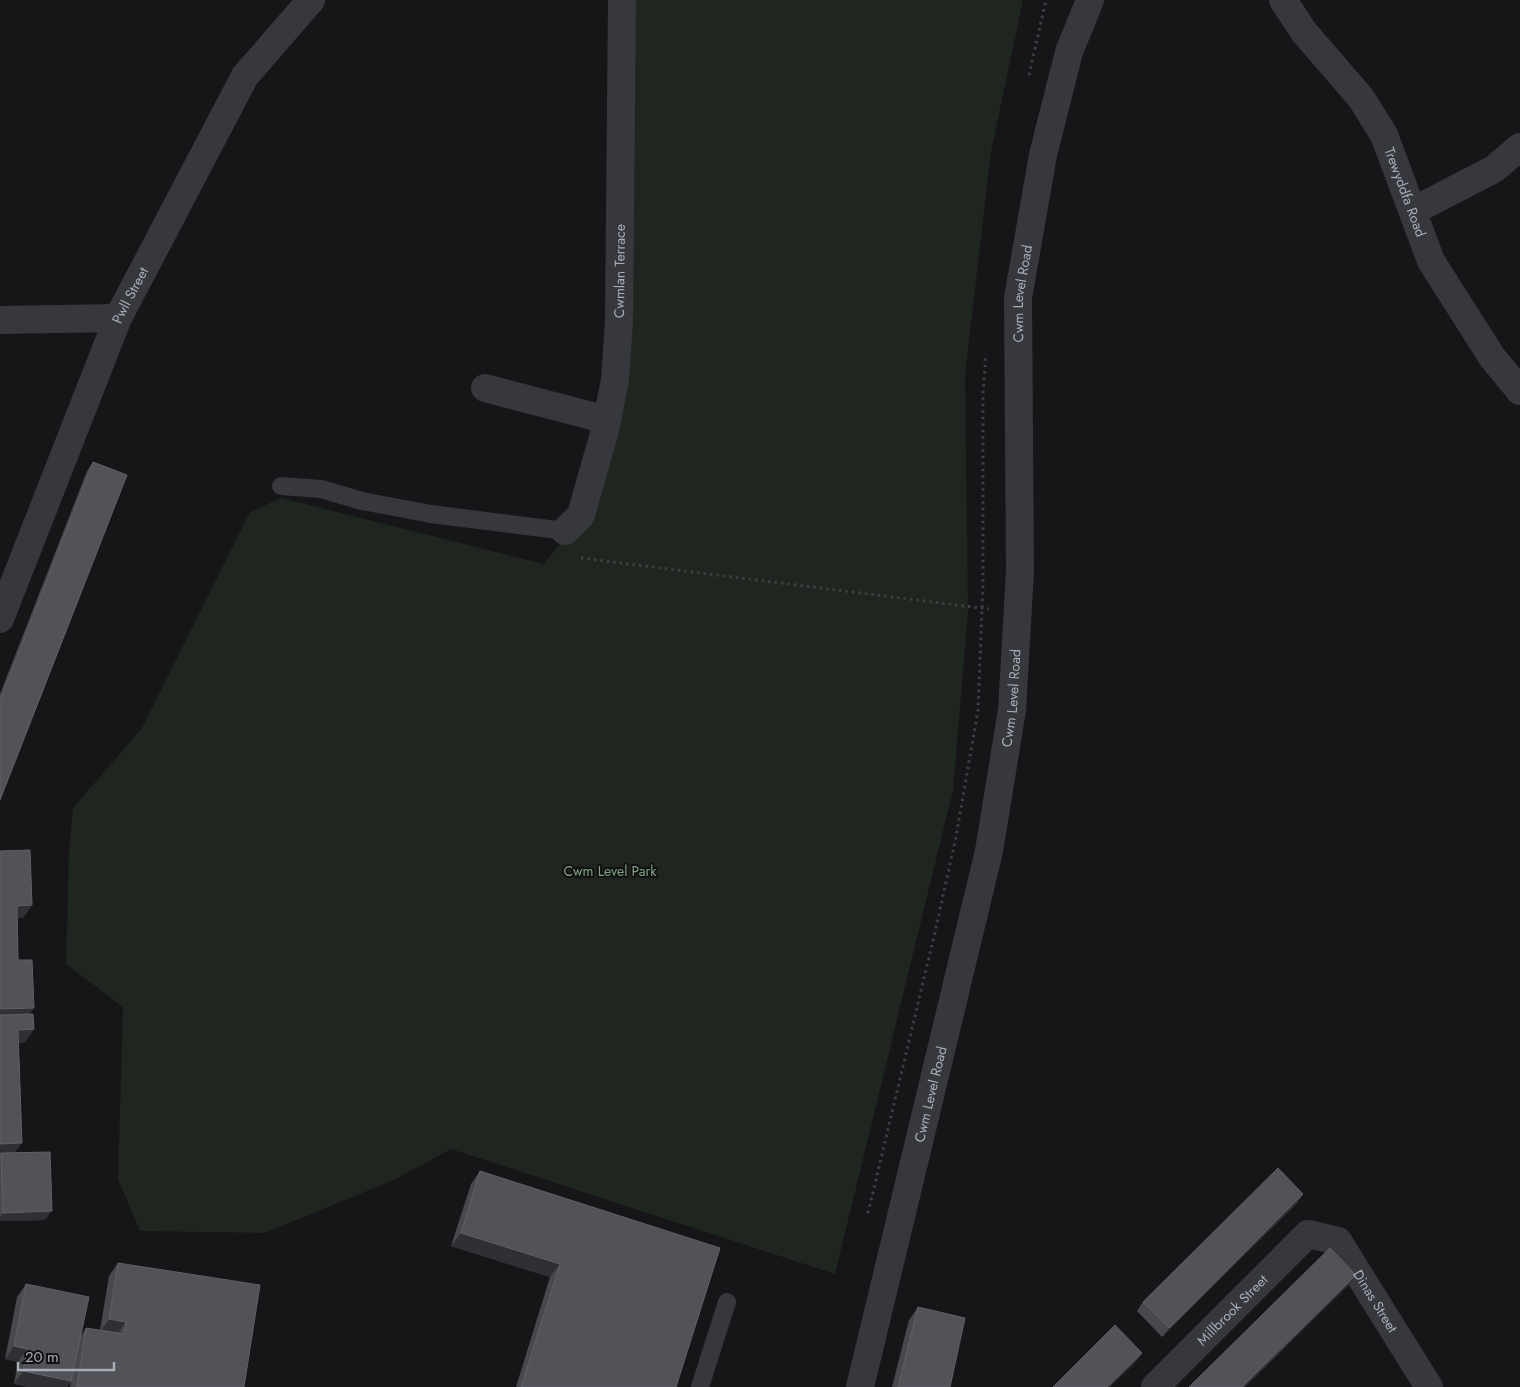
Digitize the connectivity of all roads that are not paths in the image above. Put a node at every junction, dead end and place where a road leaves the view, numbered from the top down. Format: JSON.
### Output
{"nodes":[{"id":1,"x":311,"y":0,"type":"edge"},
{"id":2,"x":622,"y":0,"type":"edge"},
{"id":3,"x":1090,"y":0,"type":"edge"},
{"id":4,"x":1282,"y":0,"type":"edge"},
{"id":5,"x":1520,"y":147,"type":"edge"},
{"id":6,"x":1413,"y":211,"type":"junction"},
{"id":7,"x":118,"y":318,"type":"junction"},
{"id":8,"x":0,"y":320,"type":"edge"},
{"id":9,"x":485,"y":388,"type":"dead end"},
{"id":10,"x":1520,"y":391,"type":"edge"},
{"id":11,"x":607,"y":420,"type":"junction"},
{"id":12,"x":281,"y":486,"type":"dead end"},
{"id":13,"x":568,"y":544,"type":"joint"},
{"id":14,"x":0,"y":619,"type":"edge"},
{"id":15,"x":1308,"y":1234,"type":"joint"},
{"id":16,"x":727,"y":1302,"type":"dead end"},
{"id":17,"x":700,"y":1387,"type":"edge"},
{"id":18,"x":860,"y":1387,"type":"edge"},
{"id":19,"x":1155,"y":1387,"type":"edge"},
{"id":20,"x":1429,"y":1387,"type":"edge"}],
"edges":[{"from":1,"to":7,"type":"street","name":"Pwll Street"},
{"from":2,"to":11,"type":"street","name":"Cwmlan Terrace"},
{"from":3,"to":18,"type":"street","name":"Cwm Level Road"},
{"from":4,"to":6,"type":"street","name":"Trewyddfa Road"},
{"from":5,"to":6,"type":"street"},
{"from":6,"to":10,"type":"street","name":"Trewyddfa Road"},
{"from":7,"to":8,"type":"street"},
{"from":7,"to":14,"type":"street","name":"Pwll Street"},
{"from":9,"to":11,"type":"street"},
{"from":11,"to":13,"type":"street","name":"Cwmlan Terrace"},
{"from":12,"to":13,"type":"lane"},
{"from":15,"to":19,"type":"street","name":"Millbrook Street"},
{"from":15,"to":20,"type":"street","name":"Dinas Street"},
{"from":16,"to":17,"type":"lane"}]}
